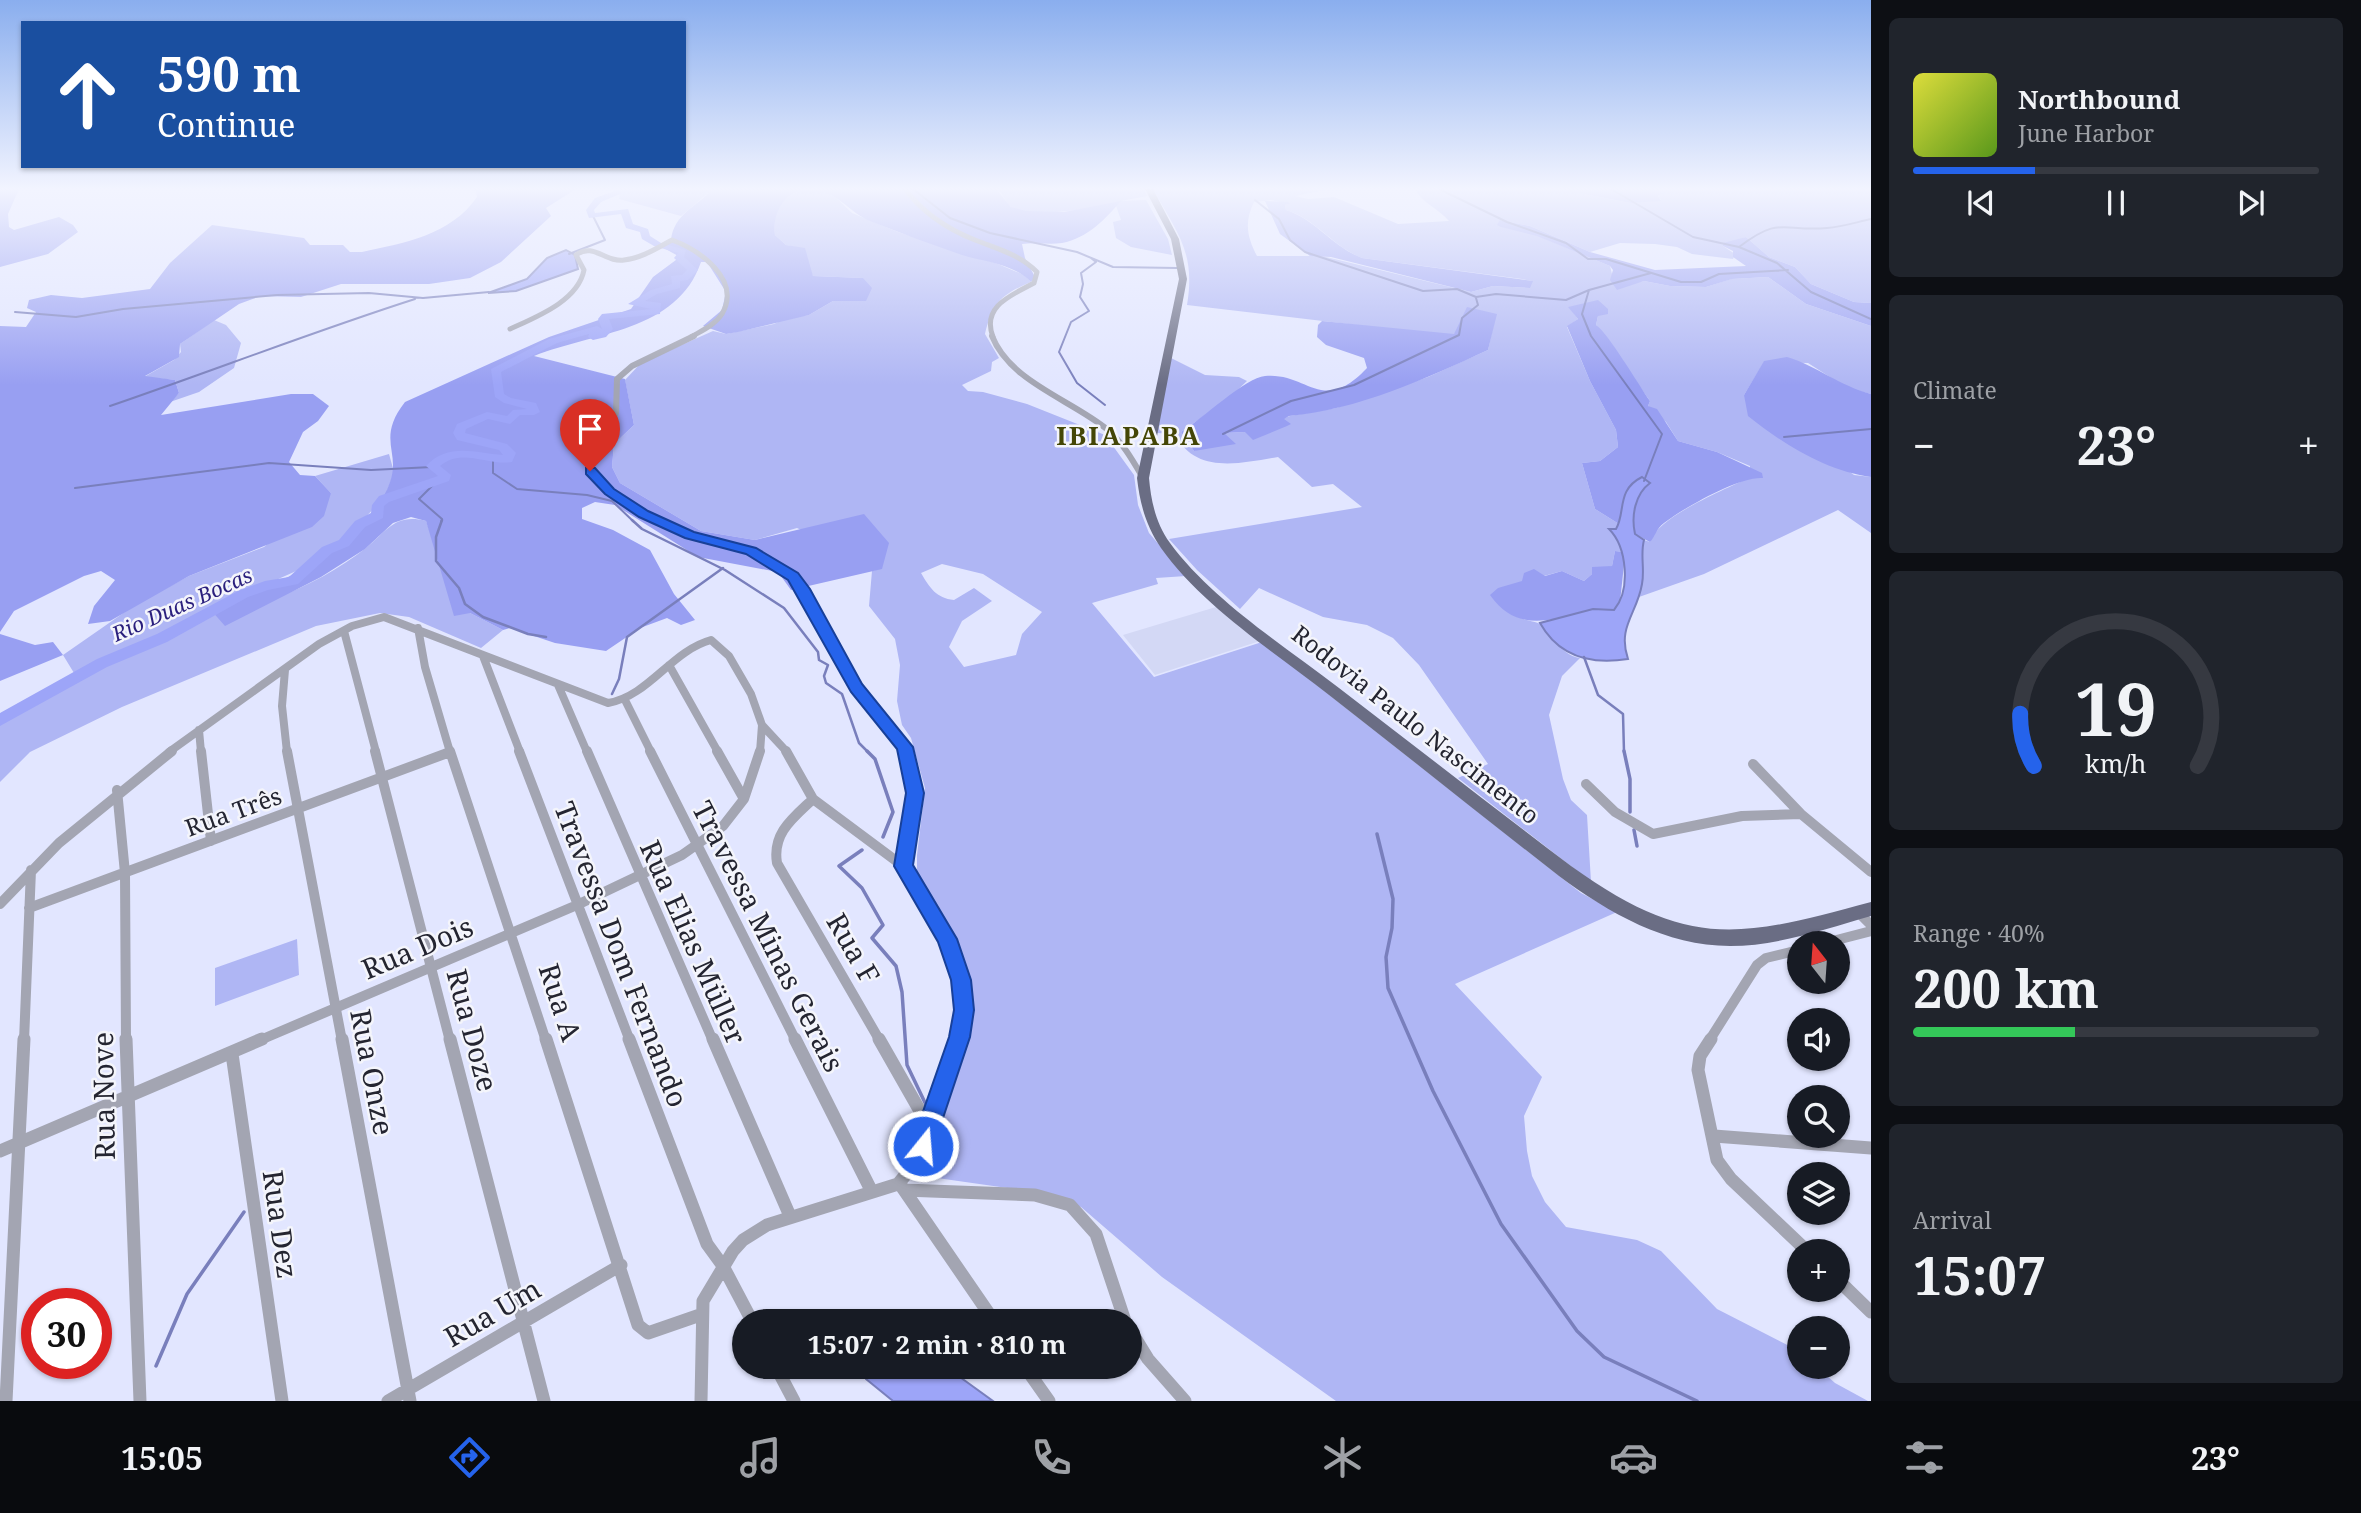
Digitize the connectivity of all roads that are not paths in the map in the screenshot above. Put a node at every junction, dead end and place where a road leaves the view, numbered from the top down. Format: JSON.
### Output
{"nodes":[{"id":1,"x":578,"y":254,"type":"edge"},
{"id":2,"x":601,"y":254,"type":"edge"},
{"id":3,"x":637,"y":254,"type":"edge"},
{"id":4,"x":703,"y":254,"type":"edge"},
{"id":5,"x":1014,"y":254,"type":"edge"},
{"id":6,"x":1179,"y":254,"type":"edge"},
{"id":7,"x":510,"y":329,"type":"dead end"},
{"id":8,"x":1143,"y":478,"type":"junction"},
{"id":9,"x":418,"y":628,"type":"junction"},
{"id":10,"x":344,"y":631,"type":"junction"},
{"id":11,"x":483,"y":656,"type":"junction"},
{"id":12,"x":669,"y":665,"type":"junction"},
{"id":13,"x":285,"y":670,"type":"junction"},
{"id":14,"x":558,"y":685,"type":"junction"},
{"id":15,"x":625,"y":700,"type":"junction"},
{"id":16,"x":762,"y":725,"type":"junction"},
{"id":17,"x":199,"y":730,"type":"junction"},
{"id":18,"x":450,"y":752,"type":"junction"},
{"id":19,"x":1753,"y":764,"type":"dead end"},
{"id":20,"x":381,"y":777,"type":"junction"},
{"id":21,"x":1586,"y":784,"type":"dead end"},
{"id":22,"x":117,"y":790,"type":"junction"},
{"id":23,"x":744,"y":799,"type":"junction"},
{"id":24,"x":813,"y":799,"type":"junction"},
{"id":25,"x":299,"y":809,"type":"junction"},
{"id":26,"x":1801,"y":814,"type":"junction"},
{"id":27,"x":211,"y":841,"type":"junction"},
{"id":28,"x":698,"y":845,"type":"junction"},
{"id":29,"x":903,"y":866,"type":"junction"},
{"id":30,"x":31,"y":870,"type":"junction"},
{"id":31,"x":1871,"y":872,"type":"edge"},
{"id":32,"x":125,"y":873,"type":"junction"},
{"id":33,"x":640,"y":876,"type":"junction"},
{"id":34,"x":0,"y":904,"type":"edge"},
{"id":35,"x":577,"y":905,"type":"junction"},
{"id":36,"x":29,"y":908,"type":"junction"},
{"id":37,"x":1867,"y":915,"type":"edge"},
{"id":38,"x":1871,"y":931,"type":"edge"},
{"id":39,"x":512,"y":933,"type":"junction"},
{"id":40,"x":1850,"y":936,"type":"edge"},
{"id":41,"x":1787,"y":953,"type":"edge"},
{"id":42,"x":431,"y":967,"type":"junction"},
{"id":43,"x":336,"y":1008,"type":"junction"},
{"id":44,"x":232,"y":1054,"type":"junction"},
{"id":45,"x":125,"y":1098,"type":"junction"},
{"id":46,"x":928,"y":1125,"type":"junction"},
{"id":47,"x":1714,"y":1136,"type":"junction"},
{"id":48,"x":20,"y":1143,"type":"junction"},
{"id":49,"x":1871,"y":1148,"type":"edge"},
{"id":50,"x":0,"y":1151,"type":"edge"},
{"id":51,"x":901,"y":1187,"type":"junction"},
{"id":52,"x":872,"y":1192,"type":"junction"},
{"id":53,"x":790,"y":1216,"type":"junction"},
{"id":54,"x":1795,"y":1239,"type":"edge"},
{"id":55,"x":621,"y":1265,"type":"junction"},
{"id":56,"x":723,"y":1266,"type":"junction"},
{"id":57,"x":1850,"y":1292,"type":"edge"},
{"id":58,"x":746,"y":1309,"type":"edge"},
{"id":59,"x":986,"y":1309,"type":"edge"},
{"id":60,"x":1121,"y":1309,"type":"edge"},
{"id":61,"x":1871,"y":1312,"type":"edge"},
{"id":62,"x":700,"y":1315,"type":"junction"},
{"id":63,"x":525,"y":1322,"type":"junction"},
{"id":64,"x":1142,"y":1348,"type":"edge"},
{"id":65,"x":782,"y":1379,"type":"edge"},
{"id":66,"x":1034,"y":1379,"type":"edge"},
{"id":67,"x":409,"y":1395,"type":"edge"},
{"id":68,"x":6,"y":1401,"type":"edge"},
{"id":69,"x":140,"y":1401,"type":"edge"},
{"id":70,"x":282,"y":1401,"type":"edge"},
{"id":71,"x":388,"y":1401,"type":"edge"},
{"id":72,"x":544,"y":1401,"type":"edge"},
{"id":73,"x":701,"y":1401,"type":"edge"},
{"id":74,"x":794,"y":1401,"type":"edge"},
{"id":75,"x":1049,"y":1401,"type":"edge"},
{"id":76,"x":1185,"y":1401,"type":"edge"}],
"edges":[{"from":1,"to":7,"type":"street"},
{"from":2,"to":3,"type":"street"},
{"from":4,"to":29,"type":"street"},
{"from":5,"to":8,"type":"street"},
{"from":6,"to":8,"type":"main road","name":"Rodovia Paulo Nascimento"},
{"from":8,"to":37,"type":"main road","name":"Rodovia Paulo Nascimento"},
{"from":9,"to":10,"type":"street"},
{"from":9,"to":11,"type":"street"},
{"from":9,"to":18,"type":"street","name":"Rua A"},
{"from":10,"to":13,"type":"street"},
{"from":10,"to":20,"type":"street","name":"Rua Doze"},
{"from":11,"to":14,"type":"street"},
{"from":11,"to":35,"type":"street","name":"Travessa Dom Fernando"},
{"from":12,"to":15,"type":"street"},
{"from":12,"to":16,"type":"street"},
{"from":12,"to":23,"type":"street"},
{"from":13,"to":17,"type":"street"},
{"from":13,"to":25,"type":"street","name":"Rua Onze"},
{"from":14,"to":15,"type":"street"},
{"from":14,"to":33,"type":"street","name":"Rua Elias Müller"},
{"from":15,"to":28,"type":"street","name":"Travessa Minas Gerais"},
{"from":16,"to":23,"type":"street","name":"Rua Dois"},
{"from":16,"to":24,"type":"street"},
{"from":17,"to":22,"type":"street"},
{"from":17,"to":27,"type":"street"},
{"from":18,"to":20,"type":"street","name":"Rua Três"},
{"from":18,"to":39,"type":"street","name":"Rua A"},
{"from":19,"to":26,"type":"street"},
{"from":20,"to":25,"type":"street","name":"Rua Três"},
{"from":20,"to":42,"type":"street","name":"Rua Doze"},
{"from":21,"to":26,"type":"street"},
{"from":22,"to":30,"type":"street"},
{"from":22,"to":32,"type":"street","name":"Rua Nove"},
{"from":23,"to":28,"type":"street","name":"Rua Dois"},
{"from":24,"to":29,"type":"street"},
{"from":24,"to":46,"type":"street","name":"Rua F"},
{"from":25,"to":27,"type":"street","name":"Rua Três"},
{"from":25,"to":43,"type":"street","name":"Rua Onze"},
{"from":26,"to":31,"type":"street"},
{"from":27,"to":32,"type":"street","name":"Rua Três"},
{"from":28,"to":33,"type":"street","name":"Rua Dois"},
{"from":28,"to":52,"type":"street","name":"Travessa Minas Gerais"},
{"from":29,"to":46,"type":"street"},
{"from":30,"to":34,"type":"street"},
{"from":30,"to":36,"type":"street"},
{"from":32,"to":36,"type":"street","name":"Rua Três"},
{"from":32,"to":45,"type":"street","name":"Rua Nove"},
{"from":33,"to":35,"type":"street","name":"Rua Dois"},
{"from":33,"to":53,"type":"street","name":"Rua Elias Müller"},
{"from":35,"to":39,"type":"street","name":"Rua Dois"},
{"from":35,"to":56,"type":"street","name":"Travessa Dom Fernando"},
{"from":36,"to":48,"type":"street"},
{"from":38,"to":40,"type":"street"},
{"from":39,"to":42,"type":"street","name":"Rua Dois"},
{"from":39,"to":55,"type":"street","name":"Rua A"},
{"from":41,"to":47,"type":"street"},
{"from":42,"to":43,"type":"street","name":"Rua Dois"},
{"from":42,"to":63,"type":"street","name":"Rua Doze"},
{"from":43,"to":44,"type":"street","name":"Rua Dois"},
{"from":43,"to":67,"type":"street","name":"Rua Onze"},
{"from":44,"to":45,"type":"street","name":"Rua Dois"},
{"from":44,"to":70,"type":"street","name":"Rua Dez"},
{"from":45,"to":48,"type":"street","name":"Rua Dois"},
{"from":45,"to":69,"type":"street","name":"Rua Nove"},
{"from":46,"to":51,"type":"street"},
{"from":47,"to":49,"type":"street"},
{"from":47,"to":54,"type":"street"},
{"from":48,"to":50,"type":"street","name":"Rua Dois"},
{"from":48,"to":68,"type":"street"},
{"from":51,"to":52,"type":"street"},
{"from":51,"to":59,"type":"street"},
{"from":51,"to":60,"type":"street"},
{"from":52,"to":53,"type":"street"},
{"from":53,"to":56,"type":"street"},
{"from":55,"to":62,"type":"street","name":"Rua A"},
{"from":55,"to":63,"type":"street","name":"Rua Um"},
{"from":56,"to":58,"type":"street","name":"Travessa Dom Fernando"},
{"from":56,"to":62,"type":"street"},
{"from":57,"to":61,"type":"street"},
{"from":62,"to":73,"type":"street"},
{"from":63,"to":67,"type":"street","name":"Rua Um"},
{"from":63,"to":72,"type":"street","name":"Rua Doze"},
{"from":64,"to":76,"type":"street"},
{"from":65,"to":74,"type":"street"},
{"from":66,"to":75,"type":"street"},
{"from":67,"to":71,"type":"street","name":"Rua Um"}]}
